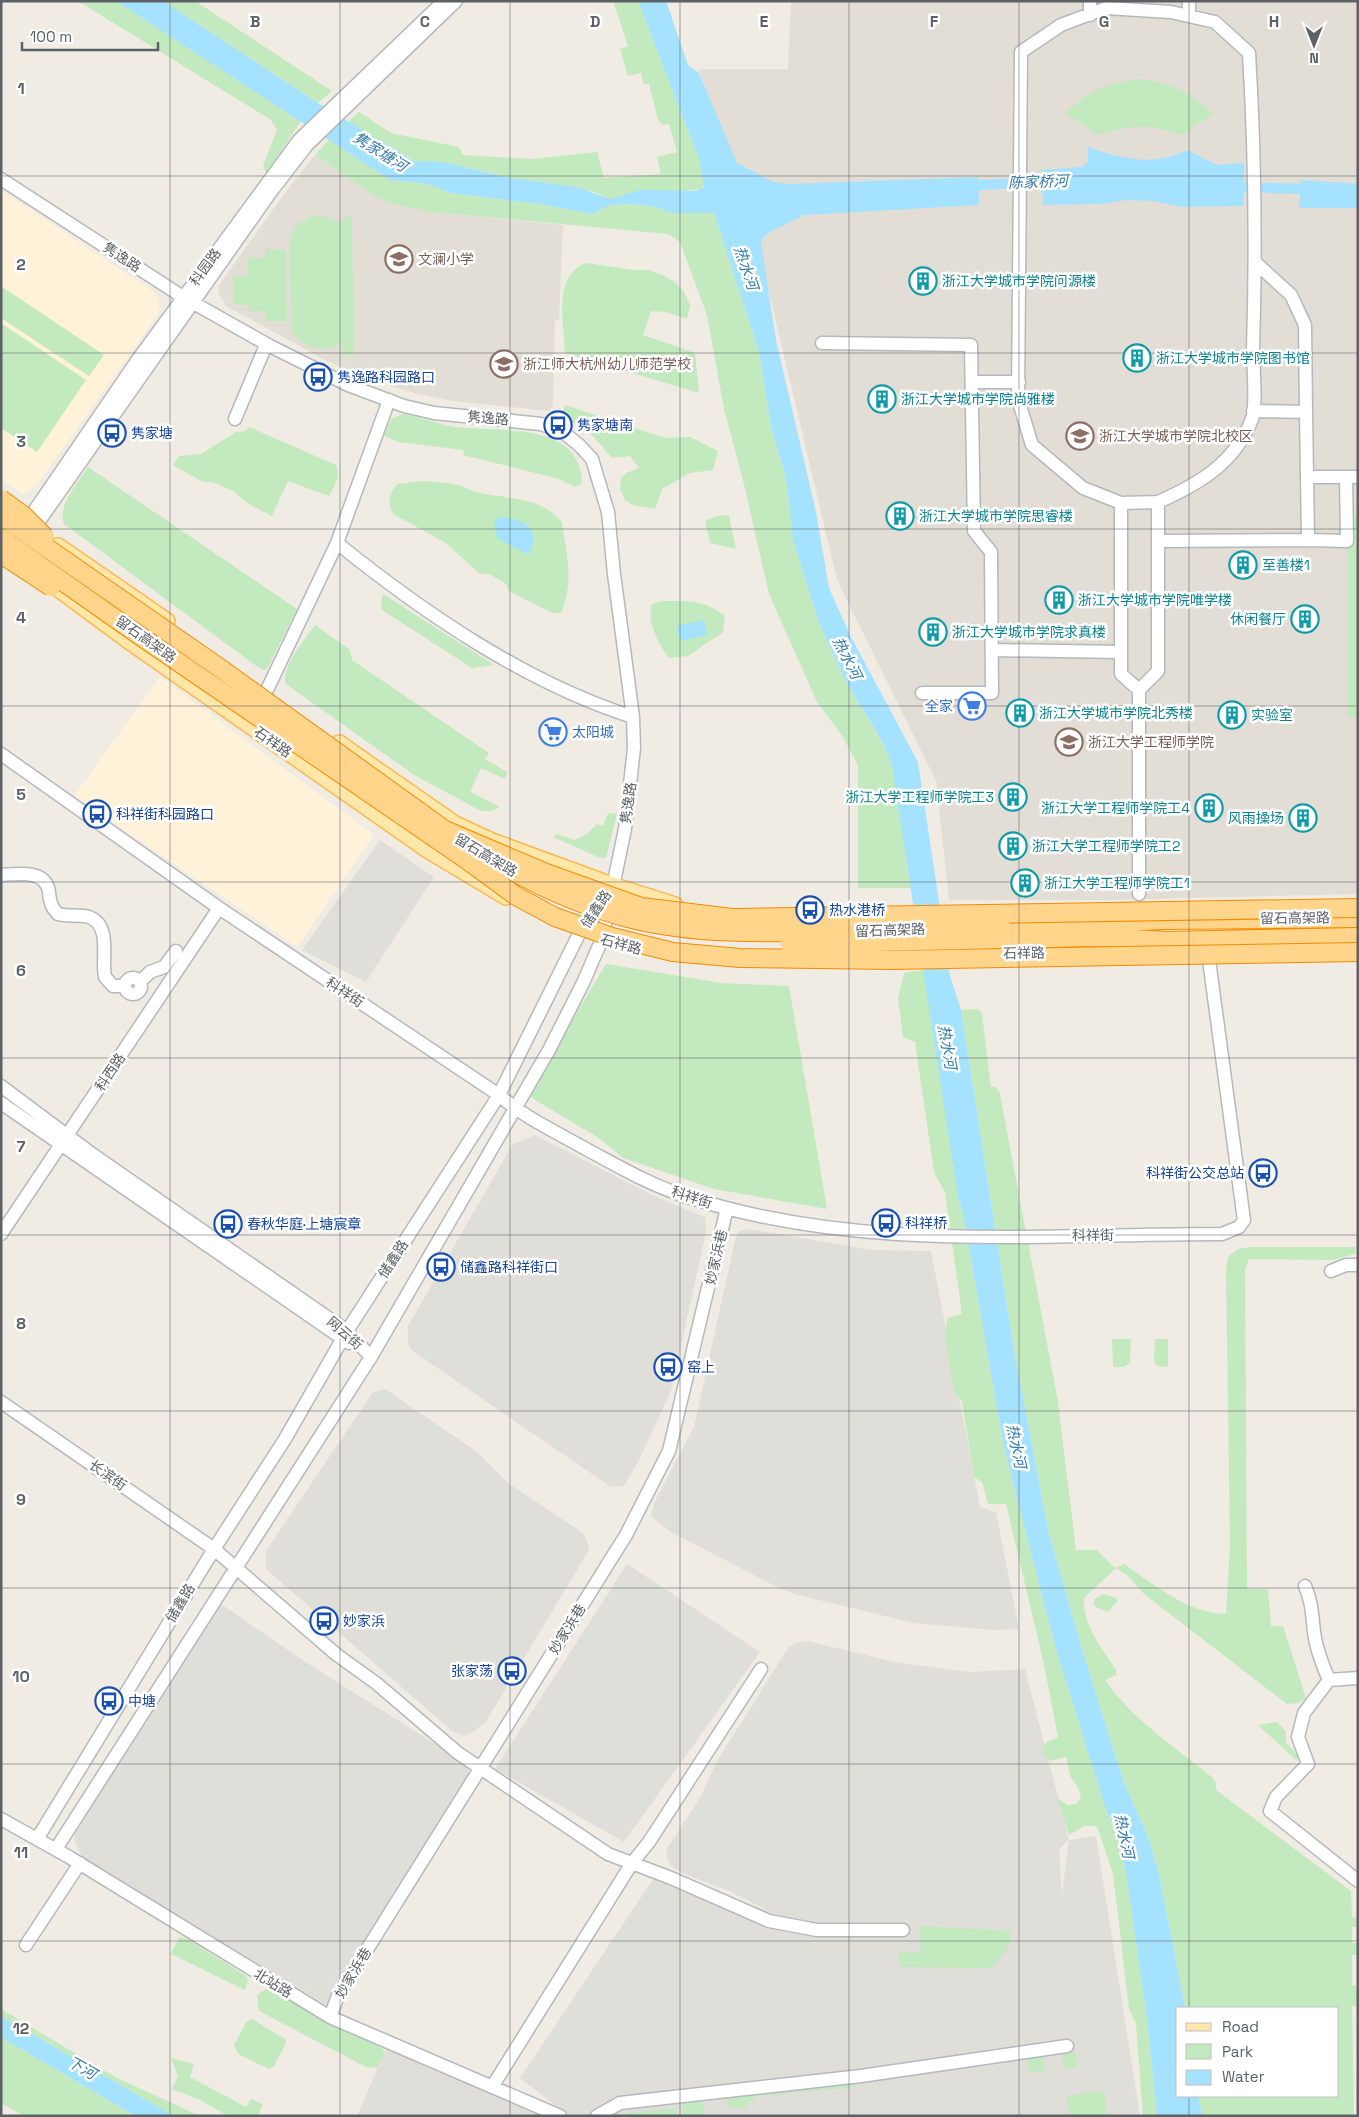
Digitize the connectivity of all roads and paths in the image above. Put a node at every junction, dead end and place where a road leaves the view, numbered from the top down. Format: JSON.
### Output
{"nodes":[{"id":1,"x":444,"y":1,"type":"edge"},
{"id":2,"x":456,"y":1,"type":"edge"},
{"id":3,"x":1090,"y":1,"type":"edge"},
{"id":4,"x":1188,"y":1,"type":"edge"},
{"id":5,"x":1090,"y":15,"type":"junction"},
{"id":6,"x":1189,"y":16,"type":"junction"},
{"id":7,"x":338,"y":109,"type":"junction"},
{"id":8,"x":1,"y":179,"type":"edge"},
{"id":9,"x":1256,"y":263,"type":"junction"},
{"id":10,"x":188,"y":300,"type":"junction"},
{"id":11,"x":822,"y":343,"type":"dead end"},
{"id":12,"x":266,"y":345,"type":"junction"},
{"id":13,"x":972,"y":382,"type":"junction"},
{"id":14,"x":1019,"y":382,"type":"junction"},
{"id":15,"x":389,"y":400,"type":"junction"},
{"id":16,"x":1253,"y":411,"type":"junction"},
{"id":17,"x":1306,"y":412,"type":"junction"},
{"id":18,"x":235,"y":420,"type":"dead end"},
{"id":19,"x":1307,"y":477,"type":"junction"},
{"id":20,"x":1352,"y":477,"type":"edge"},
{"id":21,"x":1,"y":499,"type":"edge"},
{"id":22,"x":1158,"y":502,"type":"junction"},
{"id":23,"x":1121,"y":503,"type":"junction"},
{"id":24,"x":1,"y":507,"type":"edge"},
{"id":25,"x":1,"y":516,"type":"edge"},
{"id":26,"x":30,"y":527,"type":"junction"},
{"id":27,"x":1,"y":538,"type":"edge"},
{"id":28,"x":1308,"y":540,"type":"junction"},
{"id":29,"x":1159,"y":541,"type":"junction"},
{"id":30,"x":337,"y":543,"type":"junction"},
{"id":31,"x":4,"y":554,"type":"edge"},
{"id":32,"x":74,"y":566,"type":"junction"},
{"id":33,"x":992,"y":650,"type":"junction"},
{"id":34,"x":1121,"y":652,"type":"junction"},
{"id":35,"x":1139,"y":690,"type":"junction"},
{"id":36,"x":266,"y":692,"type":"junction"},
{"id":37,"x":922,"y":692,"type":"dead end"},
{"id":38,"x":633,"y":718,"type":"junction"},
{"id":39,"x":1,"y":754,"type":"edge"},
{"id":40,"x":445,"y":830,"type":"junction"},
{"id":41,"x":464,"y":858,"type":"junction"},
{"id":42,"x":1,"y":875,"type":"edge"},
{"id":43,"x":612,"y":885,"type":"junction"},
{"id":44,"x":1139,"y":894,"type":"dead end"},
{"id":45,"x":516,"y":896,"type":"junction"},
{"id":46,"x":1302,"y":901,"type":"junction"},
{"id":47,"x":1357,"y":902,"type":"edge"},
{"id":48,"x":219,"y":908,"type":"junction"},
{"id":49,"x":1358,"y":918,"type":"edge"},
{"id":50,"x":1167,"y":920,"type":"junction"},
{"id":51,"x":580,"y":932,"type":"junction"},
{"id":52,"x":1001,"y":933,"type":"junction"},
{"id":53,"x":1358,"y":937,"type":"edge"},
{"id":54,"x":602,"y":938,"type":"junction"},
{"id":55,"x":1167,"y":941,"type":"junction"},
{"id":56,"x":176,"y":951,"type":"dead end"},
{"id":57,"x":1358,"y":952,"type":"edge"},
{"id":58,"x":1358,"y":959,"type":"edge"},
{"id":59,"x":1209,"y":960,"type":"junction"},
{"id":60,"x":1312,"y":960,"type":"junction"},
{"id":61,"x":1,"y":1086,"type":"edge"},
{"id":62,"x":499,"y":1095,"type":"junction"},
{"id":63,"x":1,"y":1103,"type":"edge"},
{"id":64,"x":515,"y":1109,"type":"junction"},
{"id":65,"x":65,"y":1140,"type":"junction"},
{"id":66,"x":727,"y":1208,"type":"junction"},
{"id":67,"x":1,"y":1234,"type":"edge"},
{"id":68,"x":1358,"y":1265,"type":"edge"},
{"id":69,"x":1331,"y":1271,"type":"dead end"},
{"id":70,"x":345,"y":1335,"type":"junction"},
{"id":71,"x":371,"y":1357,"type":"junction"},
{"id":72,"x":1,"y":1402,"type":"edge"},
{"id":73,"x":214,"y":1549,"type":"junction"},
{"id":74,"x":237,"y":1568,"type":"junction"},
{"id":75,"x":1305,"y":1586,"type":"dead end"},
{"id":76,"x":761,"y":1669,"type":"dead end"},
{"id":77,"x":1358,"y":1678,"type":"edge"},
{"id":78,"x":1329,"y":1680,"type":"junction"},
{"id":79,"x":480,"y":1768,"type":"junction"},
{"id":80,"x":1,"y":1819,"type":"edge"},
{"id":81,"x":37,"y":1839,"type":"junction"},
{"id":82,"x":56,"y":1849,"type":"junction"},
{"id":83,"x":80,"y":1863,"type":"junction"},
{"id":84,"x":632,"y":1863,"type":"junction"},
{"id":85,"x":1358,"y":1881,"type":"edge"},
{"id":86,"x":903,"y":1930,"type":"dead end"},
{"id":87,"x":26,"y":1945,"type":"dead end"},
{"id":88,"x":330,"y":2017,"type":"junction"},
{"id":89,"x":1067,"y":2046,"type":"dead end"},
{"id":90,"x":492,"y":2087,"type":"junction"},
{"id":91,"x":560,"y":2116,"type":"edge"},
{"id":92,"x":596,"y":2116,"type":"edge"}],
"edges":[{"from":1,"to":7,"type":"street","name":"科园路"},
{"from":2,"to":7,"type":"street","name":"科园路"},
{"from":3,"to":5,"type":"street"},
{"from":4,"to":6,"type":"street"},
{"from":5,"to":6,"type":"street"},
{"from":5,"to":14,"type":"street"},
{"from":6,"to":9,"type":"street"},
{"from":7,"to":10,"type":"street","name":"科园路"},
{"from":8,"to":10,"type":"street","name":"隽逸路"},
{"from":9,"to":16,"type":"street"},
{"from":9,"to":17,"type":"street"},
{"from":10,"to":12,"type":"street","name":"隽逸路"},
{"from":10,"to":26,"type":"street","name":"科园路"},
{"from":11,"to":13,"type":"street"},
{"from":12,"to":15,"type":"street","name":"隽逸路"},
{"from":12,"to":18,"type":"street"},
{"from":13,"to":14,"type":"street"},
{"from":13,"to":33,"type":"street"},
{"from":14,"to":23,"type":"street"},
{"from":15,"to":30,"type":"street"},
{"from":15,"to":38,"type":"street","name":"隽逸路"},
{"from":16,"to":17,"type":"street"},
{"from":16,"to":22,"type":"street"},
{"from":17,"to":19,"type":"street"},
{"from":19,"to":20,"type":"street"},
{"from":19,"to":28,"type":"street"},
{"from":20,"to":28,"type":"street"},
{"from":21,"to":32,"type":"highway","bridge":true},
{"from":22,"to":23,"type":"street"},
{"from":22,"to":29,"type":"street"},
{"from":23,"to":34,"type":"street"},
{"from":24,"to":26,"type":"main road"},
{"from":25,"to":32,"type":"highway","name":"留石高架路","bridge":true},
{"from":26,"to":31,"type":"street","name":"科园路"},
{"from":26,"to":36,"type":"main road"},
{"from":27,"to":41,"type":"highway","name":"留石高架路","bridge":true},
{"from":28,"to":29,"type":"street"},
{"from":29,"to":35,"type":"street"},
{"from":30,"to":36,"type":"street"},
{"from":30,"to":38,"type":"street"},
{"from":31,"to":45,"type":"highway","bridge":true},
{"from":31,"to":51,"type":"main road","name":"石祥路"},
{"from":32,"to":40,"type":"highway","name":"留石高架路","bridge":true},
{"from":33,"to":34,"type":"street"},
{"from":33,"to":37,"type":"street"},
{"from":34,"to":35,"type":"street"},
{"from":35,"to":44,"type":"street"},
{"from":36,"to":43,"type":"main road"},
{"from":38,"to":43,"type":"street","name":"隽逸路"},
{"from":39,"to":48,"type":"street","name":"科祥街"},
{"from":40,"to":47,"type":"highway","name":"留石高架路","bridge":true},
{"from":40,"to":52,"type":"highway","name":"留石高架路","bridge":true},
{"from":41,"to":45,"type":"highway","name":"留石高架路","bridge":true},
{"from":41,"to":52,"type":"highway","name":"留石高架路","bridge":true},
{"from":42,"to":56,"type":"street"},
{"from":43,"to":46,"type":"main road","bridge":true},
{"from":43,"to":51,"type":"street","name":"储鑫路"},
{"from":43,"to":54,"type":"street","name":"储鑫路"},
{"from":45,"to":57,"type":"highway","name":"留石高架路","bridge":true},
{"from":46,"to":47,"type":"main road"},
{"from":46,"to":50,"type":"highway"},
{"from":48,"to":62,"type":"street","name":"科祥街"},
{"from":48,"to":65,"type":"street","name":"科西路"},
{"from":49,"to":50,"type":"highway","name":"留石高架路"},
{"from":50,"to":52,"type":"highway","name":"留石高架路"},
{"from":51,"to":54,"type":"main road","name":"石祥路"},
{"from":51,"to":62,"type":"street","name":"储鑫路"},
{"from":52,"to":55,"type":"highway","name":"留石高架路"},
{"from":53,"to":55,"type":"highway","name":"留石高架路"},
{"from":54,"to":59,"type":"main road","name":"石祥路"},
{"from":54,"to":64,"type":"street","name":"储鑫路"},
{"from":55,"to":60,"type":"highway"},
{"from":58,"to":60,"type":"main road","name":"石祥路"},
{"from":59,"to":60,"type":"main road","name":"石祥路"},
{"from":59,"to":66,"type":"street","name":"科祥街"},
{"from":61,"to":65,"type":"street","name":"网云街"},
{"from":62,"to":64,"type":"street","name":"科祥街"},
{"from":62,"to":70,"type":"street","name":"储鑫路"},
{"from":63,"to":65,"type":"street","name":"网云街"},
{"from":64,"to":66,"type":"street","name":"科祥街"},
{"from":64,"to":71,"type":"street","name":"储鑫路"},
{"from":65,"to":67,"type":"street","name":"科西路"},
{"from":65,"to":70,"type":"street","name":"网云街"},
{"from":66,"to":79,"type":"street","name":"妙家浜巷"},
{"from":68,"to":69,"type":"street"},
{"from":70,"to":71,"type":"street","name":"网云街"},
{"from":70,"to":73,"type":"street","name":"储鑫路"},
{"from":71,"to":74,"type":"street","name":"储鑫路"},
{"from":72,"to":73,"type":"street","name":"长滨街"},
{"from":73,"to":74,"type":"street","name":"长滨街"},
{"from":73,"to":81,"type":"street","name":"储鑫路"},
{"from":74,"to":79,"type":"street","name":"长滨街"},
{"from":74,"to":82,"type":"street","name":"储鑫路"},
{"from":75,"to":78,"type":"street"},
{"from":76,"to":84,"type":"street"},
{"from":77,"to":78,"type":"street"},
{"from":78,"to":85,"type":"street"},
{"from":79,"to":84,"type":"street","name":"长滨街"},
{"from":79,"to":88,"type":"street","name":"妙家浜巷"},
{"from":80,"to":81,"type":"street","name":"北站路"},
{"from":81,"to":82,"type":"street","name":"北站路"},
{"from":82,"to":83,"type":"street","name":"北站路"},
{"from":83,"to":87,"type":"street"},
{"from":83,"to":88,"type":"street","name":"北站路"},
{"from":84,"to":86,"type":"street","name":"长滨街"},
{"from":84,"to":90,"type":"street"},
{"from":88,"to":90,"type":"street","name":"北站路"},
{"from":89,"to":92,"type":"street"},
{"from":90,"to":91,"type":"street","name":"北站路"}]}
